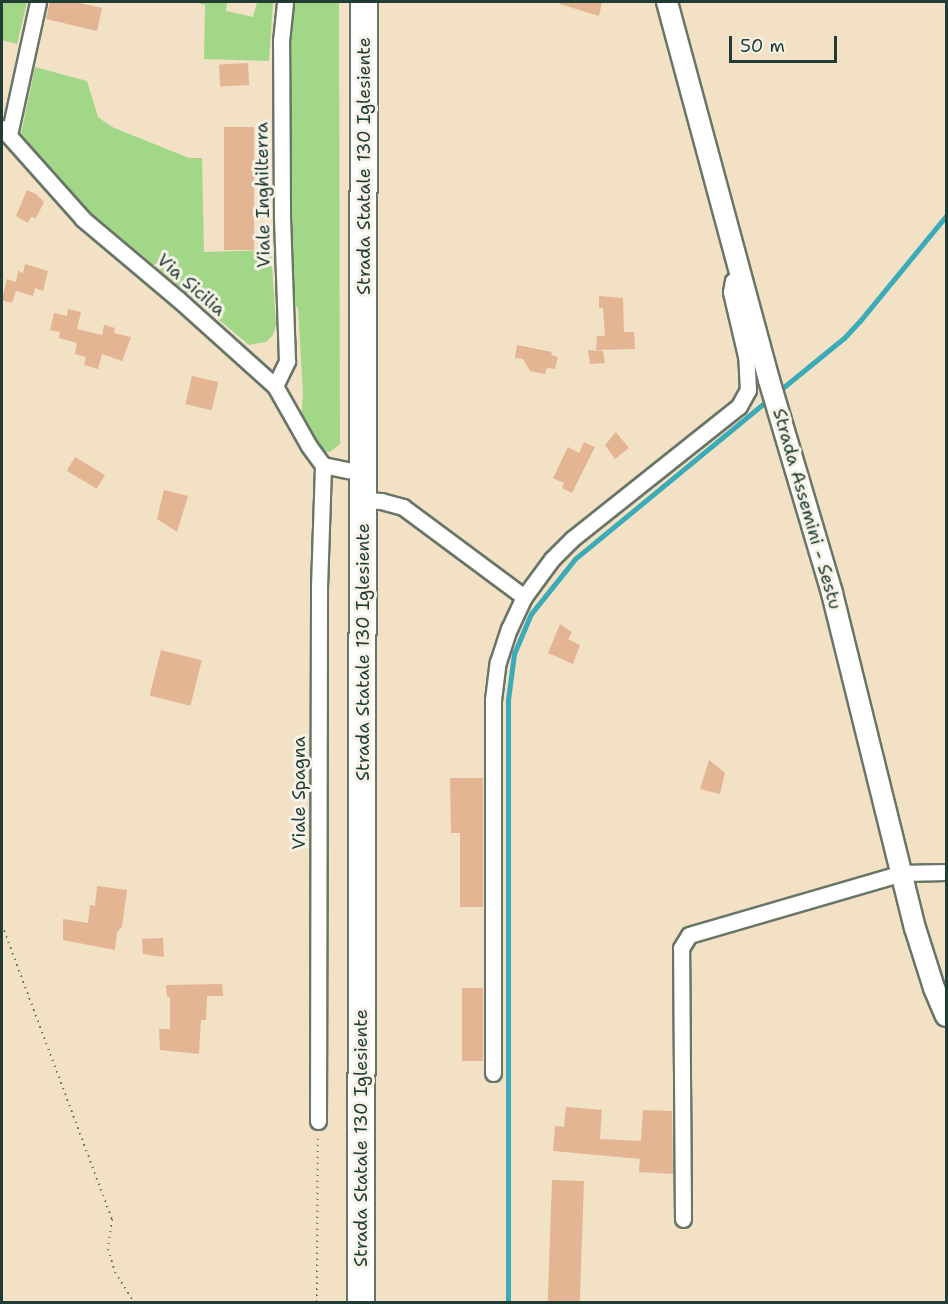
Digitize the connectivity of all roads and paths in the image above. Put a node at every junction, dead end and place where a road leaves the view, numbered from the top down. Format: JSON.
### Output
{"nodes":[{"id":1,"x":38,"y":2,"type":"edge"},
{"id":2,"x":285,"y":2,"type":"edge"},
{"id":3,"x":347,"y":2,"type":"edge"},
{"id":4,"x":364,"y":2,"type":"edge"},
{"id":5,"x":667,"y":2,"type":"edge"},
{"id":6,"x":5,"y":132,"type":"edge"},
{"id":7,"x":741,"y":276,"type":"junction"},
{"id":8,"x":275,"y":386,"type":"junction"},
{"id":9,"x":335,"y":468,"type":"junction"},
{"id":10,"x":363,"y":500,"type":"junction"},
{"id":11,"x":524,"y":597,"type":"junction"},
{"id":12,"x":946,"y":872,"type":"edge"},
{"id":13,"x":902,"y":873,"type":"junction"},
{"id":14,"x":2,"y":925,"type":"edge"},
{"id":15,"x":946,"y":1016,"type":"edge"},
{"id":16,"x":493,"y":1073,"type":"dead end"},
{"id":17,"x":318,"y":1121,"type":"joint"},
{"id":18,"x":683,"y":1220,"type":"dead end"},
{"id":19,"x":134,"y":1302,"type":"edge"},
{"id":20,"x":316,"y":1302,"type":"edge"},
{"id":21,"x":345,"y":1302,"type":"edge"},
{"id":22,"x":360,"y":1302,"type":"edge"}],
"edges":[{"from":1,"to":6,"type":"street"},
{"from":2,"to":8,"type":"street","name":"Viale Inghilterra"},
{"from":3,"to":9,"type":"main road","name":"Strada Statale 130 Iglesiente"},
{"from":4,"to":10,"type":"main road","name":"Strada Statale 130 Iglesiente"},
{"from":5,"to":7,"type":"street","name":"Strada Assemini - Sestu"},
{"from":6,"to":8,"type":"street","name":"Via Sicilia"},
{"from":7,"to":11,"type":"street"},
{"from":7,"to":13,"type":"street","name":"Strada Assemini - Sestu"},
{"from":8,"to":9,"type":"street","name":"Via Sicilia"},
{"from":9,"to":17,"type":"street","name":"Viale Spagna"},
{"from":9,"to":21,"type":"main road","name":"Strada Statale 130 Iglesiente"},
{"from":10,"to":11,"type":"street"},
{"from":10,"to":22,"type":"main road","name":"Strada Statale 130 Iglesiente"},
{"from":11,"to":16,"type":"street"},
{"from":12,"to":13,"type":"street"},
{"from":13,"to":15,"type":"street","name":"Strada Assemini - Sestu"},
{"from":13,"to":18,"type":"street"},
{"from":14,"to":19,"type":"path"},
{"from":17,"to":20,"type":"path"}]}
